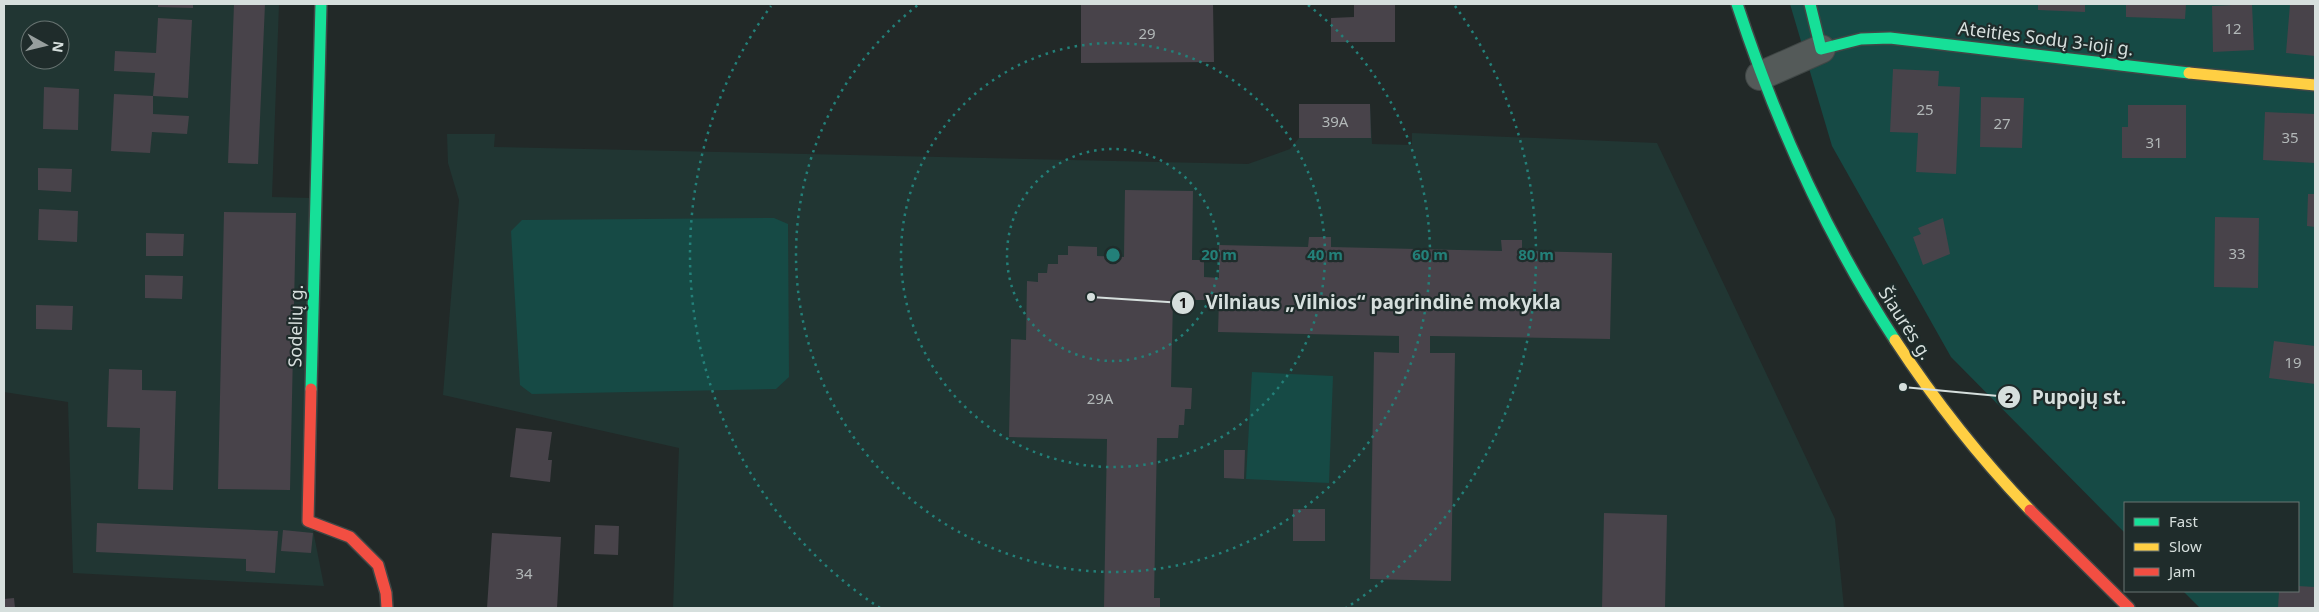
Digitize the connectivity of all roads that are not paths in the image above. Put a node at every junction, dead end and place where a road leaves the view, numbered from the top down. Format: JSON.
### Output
{"nodes":[{"id":1,"x":321,"y":4,"type":"edge"},
{"id":2,"x":1737,"y":4,"type":"edge"},
{"id":3,"x":1810,"y":4,"type":"edge"},
{"id":4,"x":1821,"y":49,"type":"junction"},
{"id":5,"x":1760,"y":76,"type":"junction"},
{"id":6,"x":2315,"y":85,"type":"edge"},
{"id":7,"x":387,"y":608,"type":"edge"},
{"id":8,"x":2129,"y":608,"type":"edge"}],
"edges":[{"from":1,"to":7,"type":"street","name":"Sodelių g."},
{"from":2,"to":5,"type":"street","name":"Šiaurės g."},
{"from":3,"to":4,"type":"street"},
{"from":4,"to":5,"type":"street"},
{"from":4,"to":6,"type":"street","name":"Ateities Sodų 3-ioji g."},
{"from":5,"to":8,"type":"street","name":"Šiaurės g."}]}
